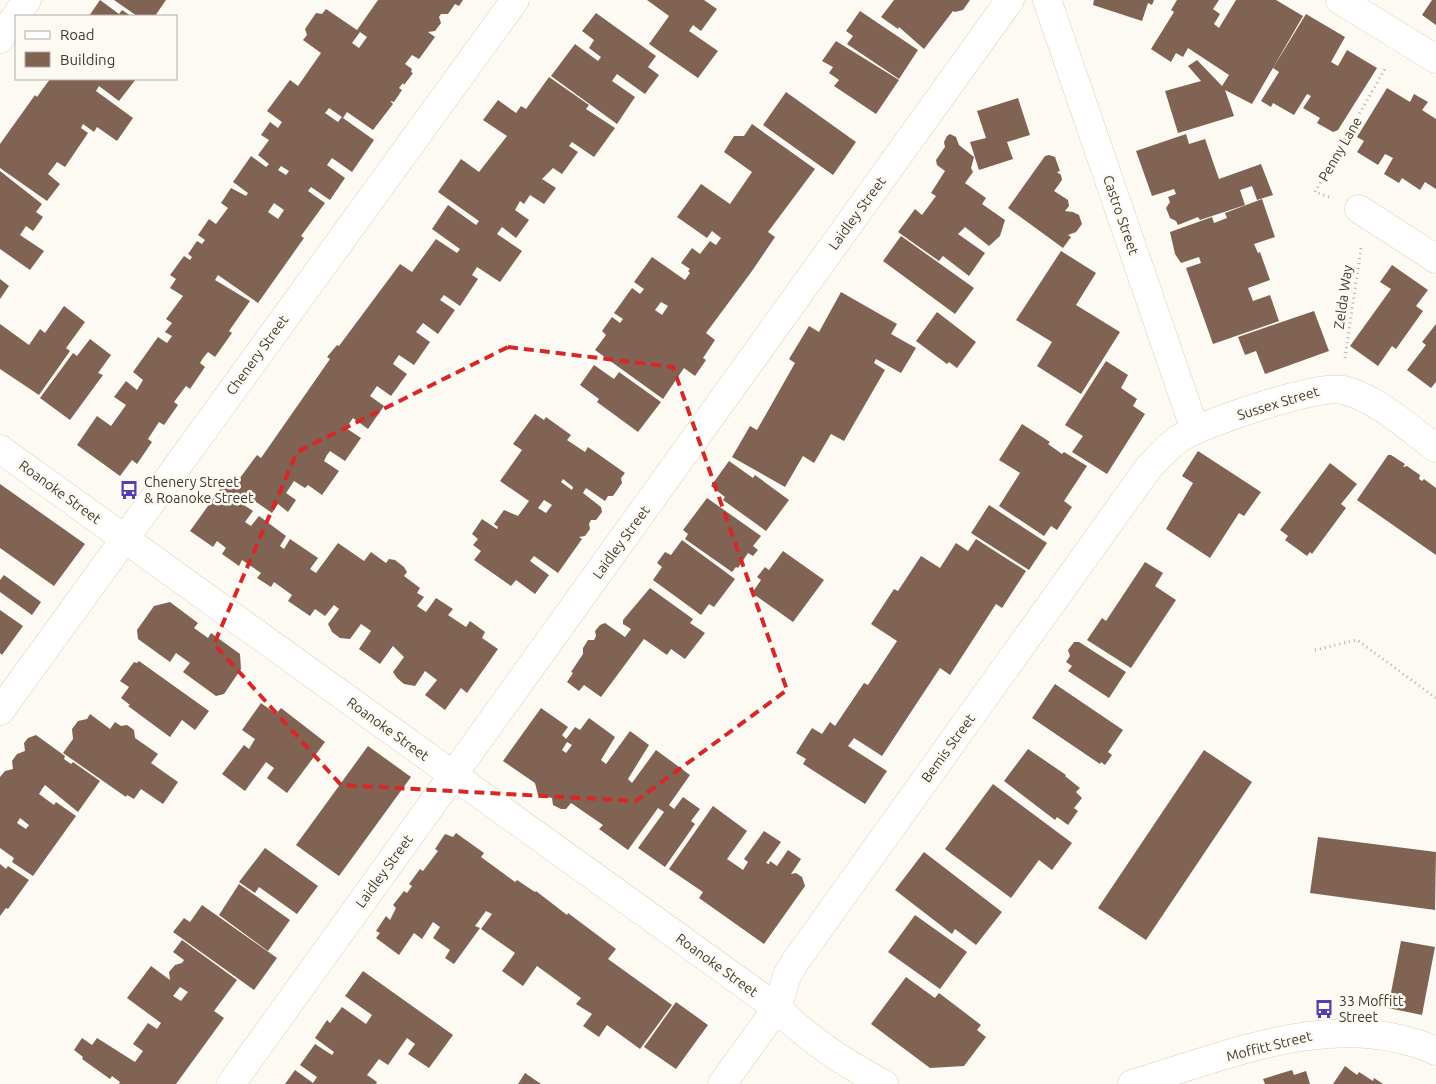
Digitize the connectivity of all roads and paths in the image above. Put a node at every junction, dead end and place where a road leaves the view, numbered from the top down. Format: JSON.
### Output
{"nodes":[{"id":1,"x":27,"y":0,"type":"edge"},
{"id":2,"x":515,"y":0,"type":"edge"},
{"id":3,"x":1010,"y":0,"type":"edge"},
{"id":4,"x":1046,"y":0,"type":"edge"},
{"id":5,"x":1340,"y":0,"type":"edge"},
{"id":6,"x":17,"y":15,"type":"edge"},
{"id":7,"x":15,"y":18,"type":"edge"},
{"id":8,"x":1403,"y":38,"type":"junction"},
{"id":9,"x":0,"y":40,"type":"edge"},
{"id":10,"x":1436,"y":58,"type":"edge"},
{"id":11,"x":1359,"y":209,"type":"junction"},
{"id":12,"x":1436,"y":259,"type":"edge"},
{"id":13,"x":1340,"y":389,"type":"junction"},
{"id":14,"x":1195,"y":430,"type":"junction"},
{"id":15,"x":1436,"y":448,"type":"edge"},
{"id":16,"x":0,"y":449,"type":"edge"},
{"id":17,"x":123,"y":538,"type":"junction"},
{"id":18,"x":1315,"y":650,"type":"dead end"},
{"id":19,"x":1436,"y":698,"type":"edge"},
{"id":20,"x":0,"y":711,"type":"edge"},
{"id":21,"x":453,"y":775,"type":"junction"},
{"id":22,"x":777,"y":1008,"type":"junction"},
{"id":23,"x":1436,"y":1051,"type":"edge"},
{"id":24,"x":232,"y":1084,"type":"edge"},
{"id":25,"x":722,"y":1084,"type":"edge"},
{"id":26,"x":884,"y":1084,"type":"edge"},
{"id":27,"x":1132,"y":1084,"type":"edge"}],
"edges":[{"from":1,"to":6,"type":"street"},
{"from":2,"to":17,"type":"street","name":"Chenery Street"},
{"from":3,"to":21,"type":"street","name":"Laidley Street"},
{"from":4,"to":14,"type":"street","name":"Castro Street"},
{"from":5,"to":8,"type":"street"},
{"from":7,"to":9,"type":"street"},
{"from":8,"to":10,"type":"street"},
{"from":8,"to":11,"type":"path","name":"Penny Lane"},
{"from":11,"to":12,"type":"street"},
{"from":11,"to":13,"type":"path","name":"Zelda Way"},
{"from":13,"to":14,"type":"street","name":"Sussex Street"},
{"from":13,"to":15,"type":"street","name":"Sussex Street"},
{"from":14,"to":22,"type":"street","name":"Bemis Street"},
{"from":16,"to":17,"type":"street","name":"Roanoke Street"},
{"from":17,"to":20,"type":"street","name":"Chenery Street"},
{"from":17,"to":21,"type":"street","name":"Roanoke Street"},
{"from":18,"to":19,"type":"path"},
{"from":21,"to":22,"type":"street","name":"Roanoke Street"},
{"from":21,"to":24,"type":"street","name":"Laidley Street"},
{"from":22,"to":25,"type":"street","name":"Bemis Street"},
{"from":22,"to":26,"type":"street"},
{"from":23,"to":27,"type":"street","name":"Moffitt Street"}]}
